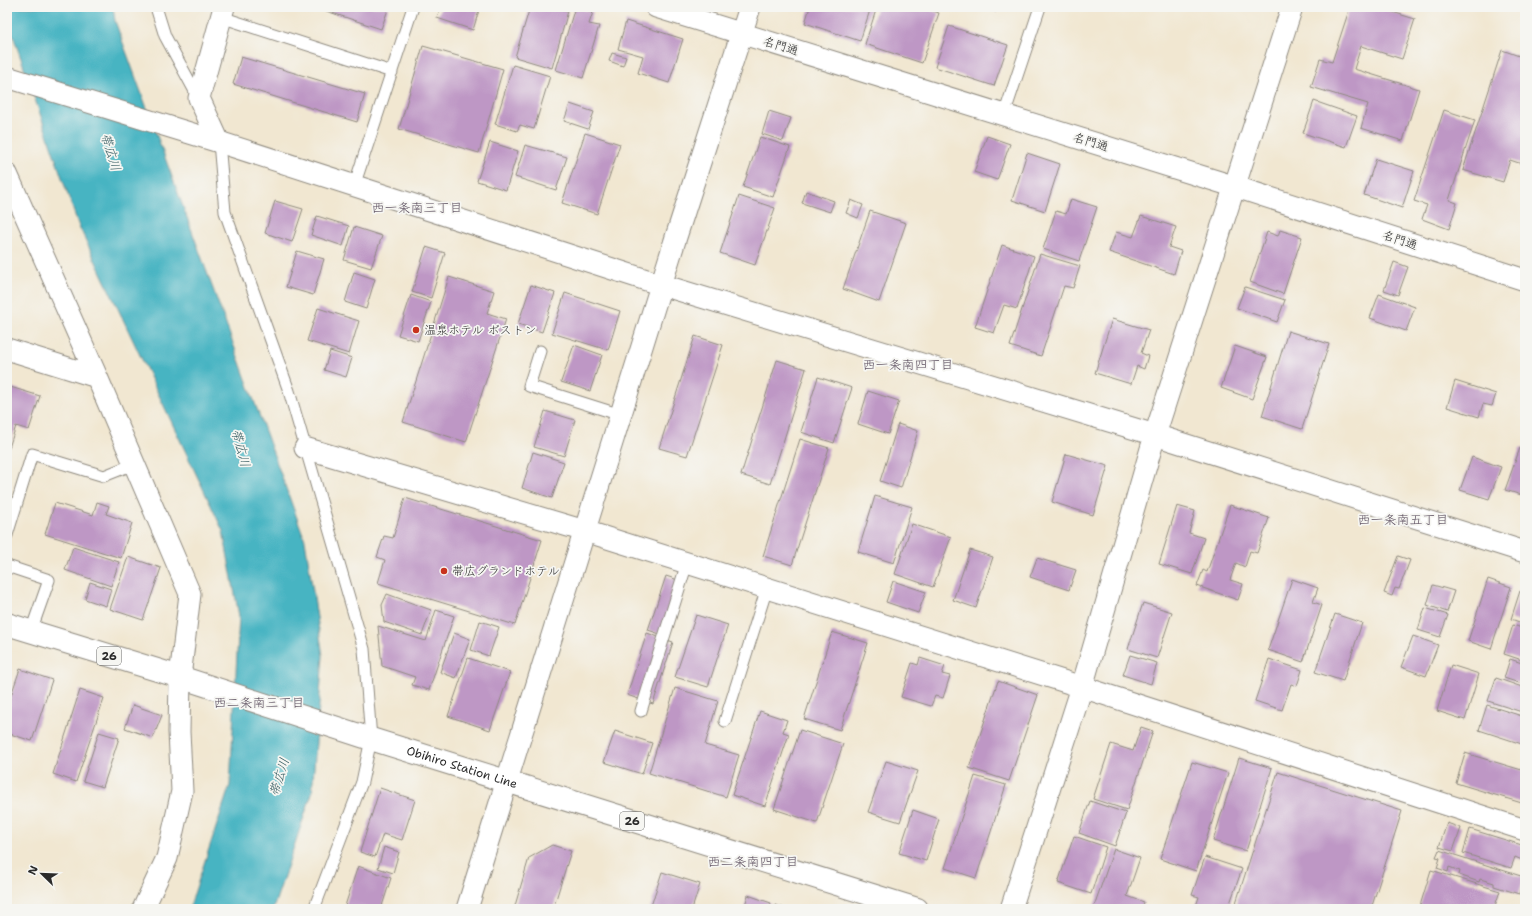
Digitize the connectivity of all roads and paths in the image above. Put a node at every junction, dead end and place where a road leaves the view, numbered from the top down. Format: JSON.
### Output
{"nodes":[{"id":1,"x":156,"y":7,"type":"edge"},
{"id":2,"x":413,"y":7,"type":"edge"},
{"id":3,"x":656,"y":7,"type":"edge"},
{"id":4,"x":750,"y":7,"type":"edge"},
{"id":5,"x":1040,"y":7,"type":"edge"},
{"id":6,"x":1292,"y":7,"type":"edge"},
{"id":7,"x":222,"y":12,"type":"edge"},
{"id":8,"x":742,"y":34,"type":"junction"},
{"id":9,"x":392,"y":72,"type":"junction"},
{"id":10,"x":7,"y":77,"type":"edge"},
{"id":11,"x":199,"y":98,"type":"junction"},
{"id":12,"x":1004,"y":115,"type":"junction"},
{"id":13,"x":219,"y":142,"type":"junction"},
{"id":14,"x":7,"y":174,"type":"edge"},
{"id":15,"x":354,"y":186,"type":"junction"},
{"id":16,"x":1236,"y":187,"type":"junction"},
{"id":17,"x":1525,"y":280,"type":"edge"},
{"id":18,"x":662,"y":285,"type":"junction"},
{"id":19,"x":7,"y":349,"type":"edge"},
{"id":20,"x":540,"y":351,"type":"dead end"},
{"id":21,"x":97,"y":377,"type":"junction"},
{"id":22,"x":621,"y":415,"type":"junction"},
{"id":23,"x":1155,"y":435,"type":"junction"},
{"id":24,"x":306,"y":448,"type":"junction"},
{"id":25,"x":134,"y":464,"type":"junction"},
{"id":26,"x":585,"y":530,"type":"junction"},
{"id":27,"x":7,"y":535,"type":"edge"},
{"id":28,"x":1525,"y":552,"type":"edge"},
{"id":29,"x":687,"y":563,"type":"junction"},
{"id":30,"x":7,"y":566,"type":"edge"},
{"id":31,"x":767,"y":588,"type":"junction"},
{"id":32,"x":7,"y":624,"type":"edge"},
{"id":33,"x":32,"y":631,"type":"junction"},
{"id":34,"x":180,"y":677,"type":"junction"},
{"id":35,"x":1082,"y":687,"type":"junction"},
{"id":36,"x":641,"y":711,"type":"dead end"},
{"id":37,"x":725,"y":721,"type":"dead end"},
{"id":38,"x":371,"y":739,"type":"junction"},
{"id":39,"x":508,"y":782,"type":"junction"},
{"id":40,"x":1525,"y":830,"type":"edge"},
{"id":41,"x":143,"y":909,"type":"edge"},
{"id":42,"x":314,"y":909,"type":"edge"},
{"id":43,"x":467,"y":909,"type":"edge"},
{"id":44,"x":917,"y":909,"type":"edge"},
{"id":45,"x":1011,"y":909,"type":"edge"}],
"edges":[{"from":1,"to":11,"type":"lane"},
{"from":2,"to":9,"type":"lane"},
{"from":3,"to":8,"type":"street","name":"名門通"},
{"from":4,"to":8,"type":"street"},
{"from":5,"to":12,"type":"lane"},
{"from":6,"to":16,"type":"street"},
{"from":7,"to":9,"type":"lane"},
{"from":7,"to":11,"type":"street"},
{"from":8,"to":12,"type":"street","name":"名門通"},
{"from":8,"to":18,"type":"street"},
{"from":9,"to":15,"type":"lane"},
{"from":10,"to":13,"type":"street"},
{"from":11,"to":13,"type":"street"},
{"from":12,"to":16,"type":"street","name":"名門通"},
{"from":13,"to":15,"type":"street"},
{"from":13,"to":24,"type":"lane"},
{"from":14,"to":21,"type":"street"},
{"from":15,"to":18,"type":"street"},
{"from":16,"to":17,"type":"street","name":"名門通"},
{"from":16,"to":23,"type":"street"},
{"from":18,"to":22,"type":"street"},
{"from":18,"to":23,"type":"street"},
{"from":19,"to":21,"type":"street"},
{"from":20,"to":22,"type":"lane"},
{"from":21,"to":25,"type":"street"},
{"from":22,"to":26,"type":"street"},
{"from":23,"to":28,"type":"street"},
{"from":23,"to":35,"type":"street"},
{"from":24,"to":26,"type":"street"},
{"from":24,"to":38,"type":"lane"},
{"from":25,"to":27,"type":"lane"},
{"from":25,"to":34,"type":"street"},
{"from":26,"to":29,"type":"street"},
{"from":26,"to":39,"type":"street"},
{"from":29,"to":31,"type":"street"},
{"from":29,"to":36,"type":"lane"},
{"from":30,"to":33,"type":"lane"},
{"from":31,"to":35,"type":"street"},
{"from":31,"to":37,"type":"lane"},
{"from":32,"to":33,"type":"main road","name":"Obihiro Station Line","number":"26"},
{"from":33,"to":34,"type":"main road","name":"Obihiro Station Line","number":"26"},
{"from":34,"to":38,"type":"main road","name":"Obihiro Station Line","number":"26"},
{"from":34,"to":41,"type":"street"},
{"from":35,"to":40,"type":"street"},
{"from":35,"to":45,"type":"street"},
{"from":38,"to":39,"type":"main road","name":"Obihiro Station Line","number":"26"},
{"from":38,"to":42,"type":"lane"},
{"from":39,"to":43,"type":"street"},
{"from":39,"to":44,"type":"main road","name":"Obihiro Station Line","number":"26"}]}
